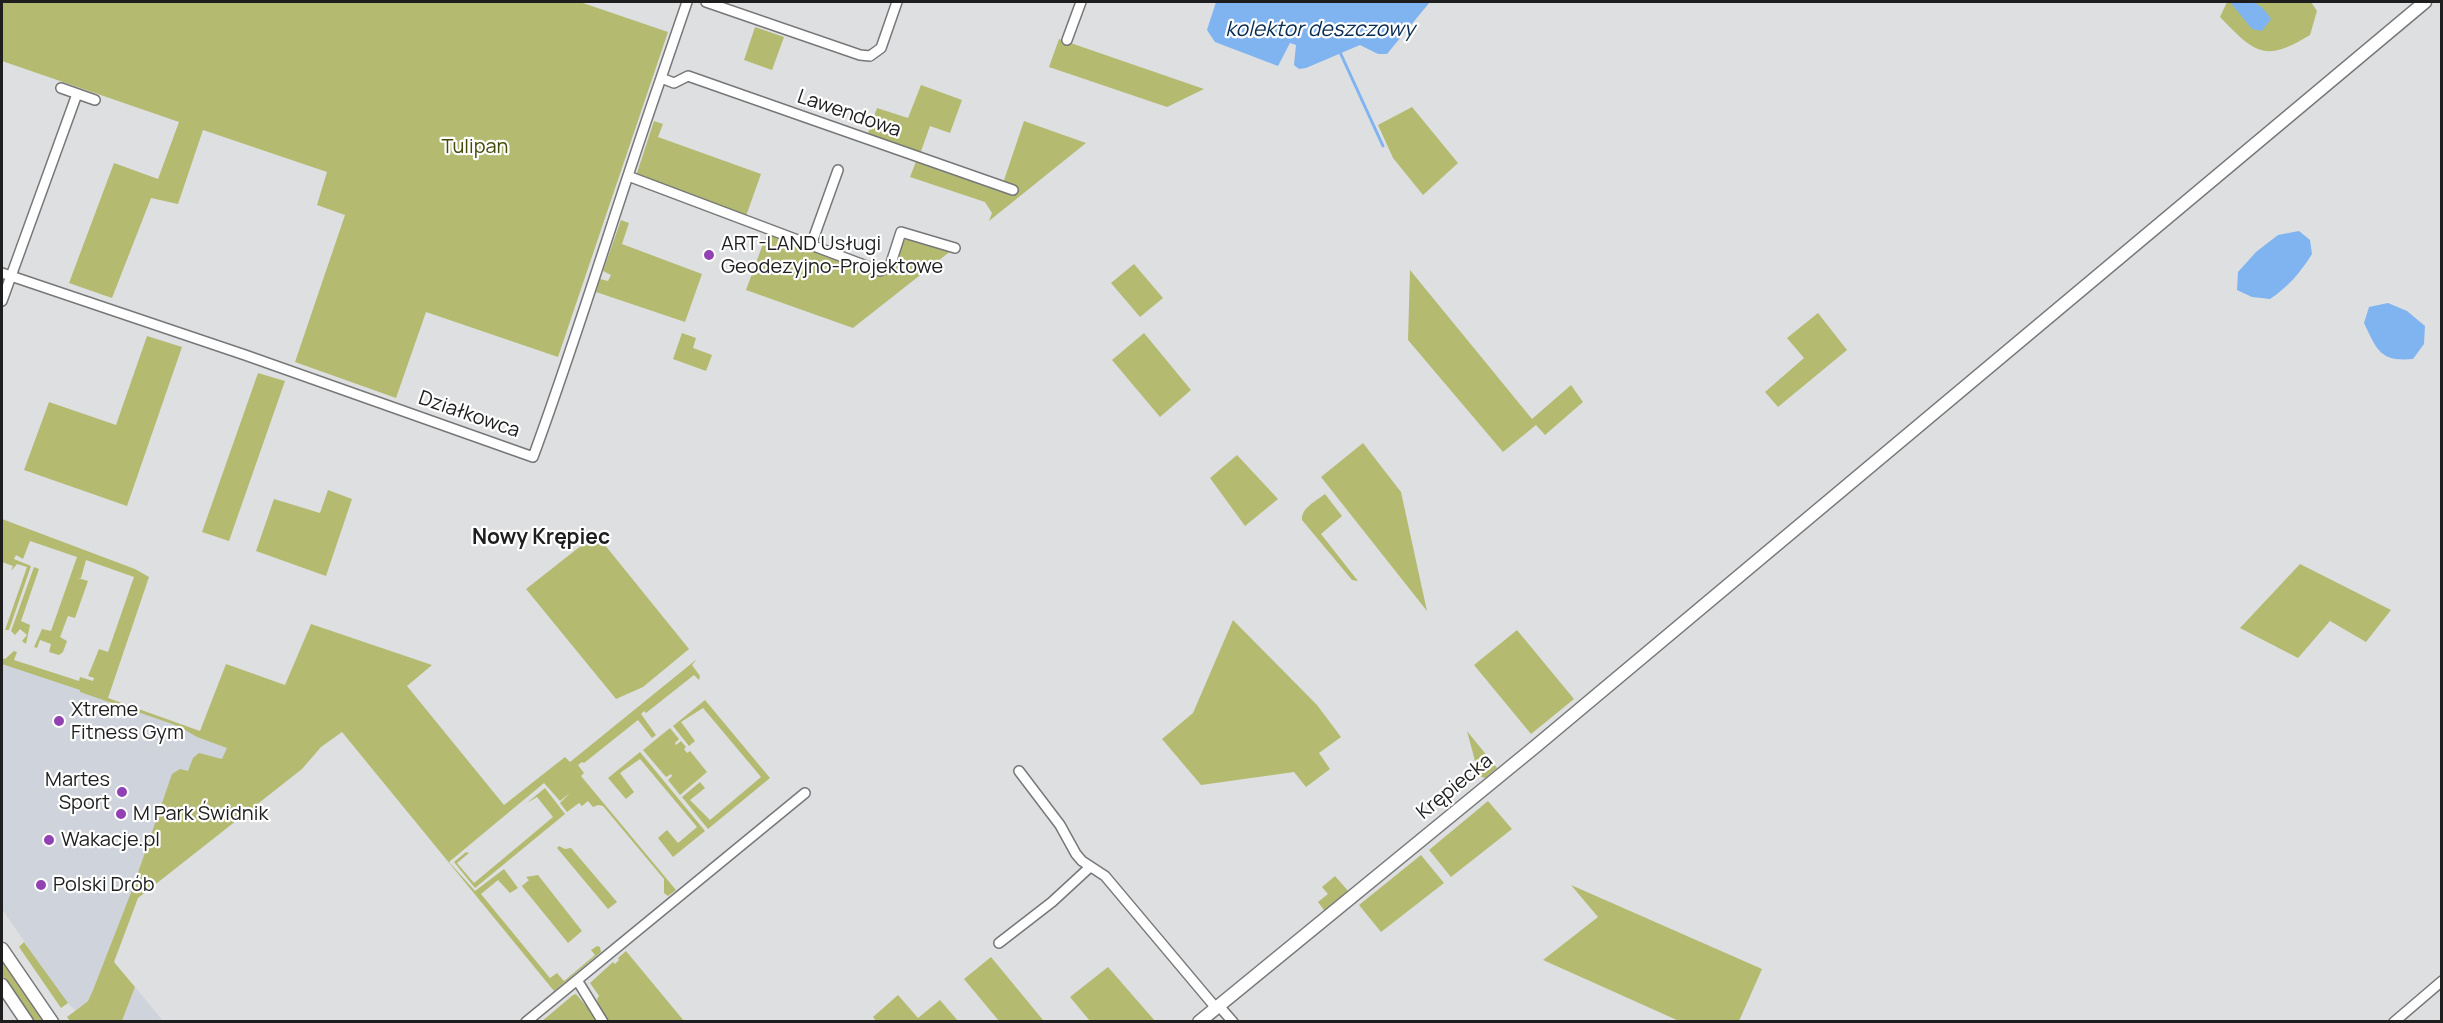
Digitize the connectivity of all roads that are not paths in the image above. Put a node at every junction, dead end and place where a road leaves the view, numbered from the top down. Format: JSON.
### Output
{"nodes":[{"id":1,"x":687,"y":2,"type":"edge"},
{"id":2,"x":706,"y":2,"type":"edge"},
{"id":3,"x":897,"y":2,"type":"edge"},
{"id":4,"x":1081,"y":2,"type":"edge"},
{"id":5,"x":2424,"y":2,"type":"edge"},
{"id":6,"x":1067,"y":40,"type":"dead end"},
{"id":7,"x":661,"y":78,"type":"junction"},
{"id":8,"x":60,"y":88,"type":"dead end"},
{"id":9,"x":77,"y":94,"type":"junction"},
{"id":10,"x":95,"y":100,"type":"dead end"},
{"id":11,"x":838,"y":170,"type":"dead end"},
{"id":12,"x":628,"y":176,"type":"junction"},
{"id":13,"x":1013,"y":190,"type":"dead end"},
{"id":14,"x":811,"y":244,"type":"junction"},
{"id":15,"x":955,"y":248,"type":"dead end"},
{"id":16,"x":6,"y":274,"type":"edge"},
{"id":17,"x":2,"y":301,"type":"edge"},
{"id":18,"x":1019,"y":771,"type":"dead end"},
{"id":19,"x":805,"y":793,"type":"dead end"},
{"id":20,"x":1090,"y":867,"type":"junction"},
{"id":21,"x":999,"y":943,"type":"dead end"},
{"id":22,"x":2,"y":949,"type":"edge"},
{"id":23,"x":577,"y":980,"type":"junction"},
{"id":24,"x":2442,"y":981,"type":"edge"},
{"id":25,"x":2,"y":985,"type":"edge"},
{"id":26,"x":1217,"y":1007,"type":"junction"},
{"id":27,"x":27,"y":1022,"type":"edge"},
{"id":28,"x":52,"y":1022,"type":"edge"},
{"id":29,"x":526,"y":1022,"type":"edge"},
{"id":30,"x":603,"y":1022,"type":"edge"},
{"id":31,"x":1199,"y":1022,"type":"edge"},
{"id":32,"x":1233,"y":1022,"type":"edge"},
{"id":33,"x":2394,"y":1022,"type":"edge"}],
"edges":[{"from":1,"to":7,"type":"street","name":"Działkowca"},
{"from":2,"to":3,"type":"street"},
{"from":4,"to":6,"type":"street"},
{"from":5,"to":26,"type":"street","name":"Krępiecka"},
{"from":7,"to":12,"type":"street","name":"Działkowca"},
{"from":7,"to":13,"type":"street","name":"Lawendowa"},
{"from":8,"to":9,"type":"street"},
{"from":9,"to":10,"type":"street"},
{"from":9,"to":16,"type":"street"},
{"from":11,"to":14,"type":"street"},
{"from":12,"to":14,"type":"street"},
{"from":12,"to":16,"type":"street","name":"Działkowca"},
{"from":14,"to":15,"type":"street"},
{"from":16,"to":17,"type":"street"},
{"from":18,"to":20,"type":"street"},
{"from":19,"to":23,"type":"street"},
{"from":20,"to":21,"type":"street"},
{"from":20,"to":26,"type":"street"},
{"from":22,"to":28,"type":"street"},
{"from":23,"to":29,"type":"street"},
{"from":23,"to":30,"type":"street"},
{"from":24,"to":33,"type":"street"},
{"from":25,"to":27,"type":"street"},
{"from":26,"to":31,"type":"street","name":"Krępiecka"},
{"from":26,"to":32,"type":"street"}]}
